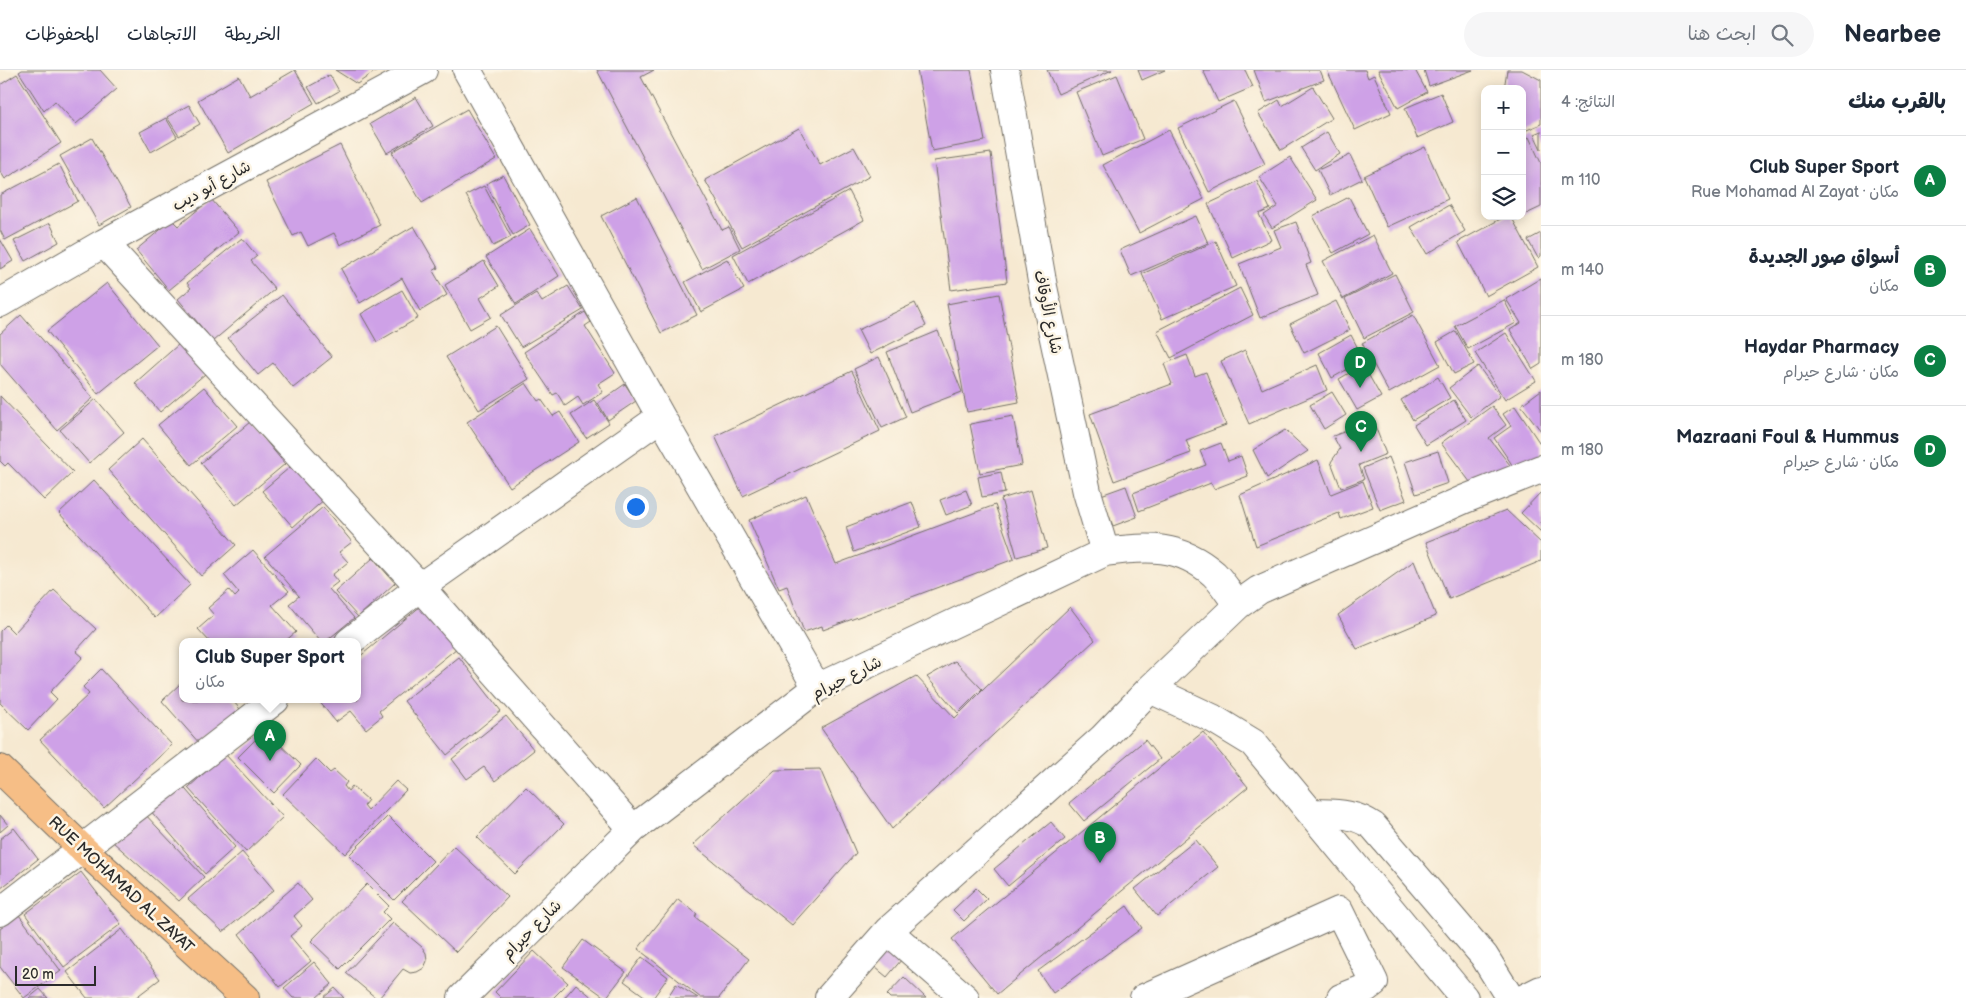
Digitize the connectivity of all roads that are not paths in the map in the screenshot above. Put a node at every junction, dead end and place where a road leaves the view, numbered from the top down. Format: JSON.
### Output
{"nodes":[{"id":1,"x":423,"y":70,"type":"edge"},
{"id":2,"x":467,"y":70,"type":"edge"},
{"id":3,"x":1005,"y":70,"type":"edge"},
{"id":4,"x":104,"y":243,"type":"junction"},
{"id":5,"x":0,"y":303,"type":"edge"},
{"id":6,"x":661,"y":417,"type":"junction"},
{"id":7,"x":1541,"y":469,"type":"edge"},
{"id":8,"x":1105,"y":552,"type":"junction"},
{"id":9,"x":420,"y":587,"type":"junction"},
{"id":10,"x":1249,"y":597,"type":"junction"},
{"id":11,"x":354,"y":638,"type":"edge"},
{"id":12,"x":817,"y":688,"type":"junction"},
{"id":13,"x":1150,"y":689,"type":"junction"},
{"id":14,"x":271,"y":703,"type":"edge"},
{"id":15,"x":0,"y":769,"type":"edge"},
{"id":16,"x":1311,"y":813,"type":"junction"},
{"id":17,"x":632,"y":829,"type":"junction"},
{"id":18,"x":82,"y":848,"type":"junction"},
{"id":19,"x":0,"y":912,"type":"edge"},
{"id":20,"x":888,"y":931,"type":"junction"},
{"id":21,"x":1541,"y":990,"type":"edge"},
{"id":22,"x":245,"y":998,"type":"edge"},
{"id":23,"x":462,"y":998,"type":"edge"},
{"id":24,"x":829,"y":998,"type":"edge"},
{"id":25,"x":965,"y":998,"type":"edge"},
{"id":26,"x":1144,"y":998,"type":"edge"},
{"id":27,"x":1341,"y":998,"type":"edge"},
{"id":28,"x":1464,"y":998,"type":"edge"},
{"id":29,"x":1510,"y":998,"type":"edge"},
{"id":30,"x":1525,"y":998,"type":"edge"}],
"edges":[{"from":1,"to":4,"type":"street","name":"شارع أبو ديب"},
{"from":2,"to":6,"type":"street"},
{"from":3,"to":8,"type":"street","name":"شارع الأوقاف"},
{"from":4,"to":5,"type":"street","name":"شارع أبو ديب"},
{"from":4,"to":9,"type":"street"},
{"from":6,"to":9,"type":"street"},
{"from":6,"to":12,"type":"street"},
{"from":7,"to":10,"type":"street"},
{"from":8,"to":10,"type":"street","name":"شارع حيرام"},
{"from":8,"to":12,"type":"street","name":"شارع حيرام"},
{"from":9,"to":11,"type":"street"},
{"from":9,"to":17,"type":"street"},
{"from":10,"to":13,"type":"street"},
{"from":12,"to":17,"type":"street","name":"شارع حيرام"},
{"from":13,"to":16,"type":"street"},
{"from":13,"to":20,"type":"street"},
{"from":14,"to":18,"type":"street"},
{"from":15,"to":18,"type":"main road","name":"RUE MOHAMAD AL ZAYAT"},
{"from":16,"to":28,"type":"street"},
{"from":16,"to":29,"type":"street"},
{"from":17,"to":23,"type":"street","name":"شارع حيرام"},
{"from":18,"to":19,"type":"street"},
{"from":18,"to":22,"type":"main road","name":"RUE MOHAMAD AL ZAYAT"},
{"from":20,"to":24,"type":"street"},
{"from":20,"to":25,"type":"street"},
{"from":21,"to":30,"type":"street"},
{"from":26,"to":27,"type":"street"}]}
